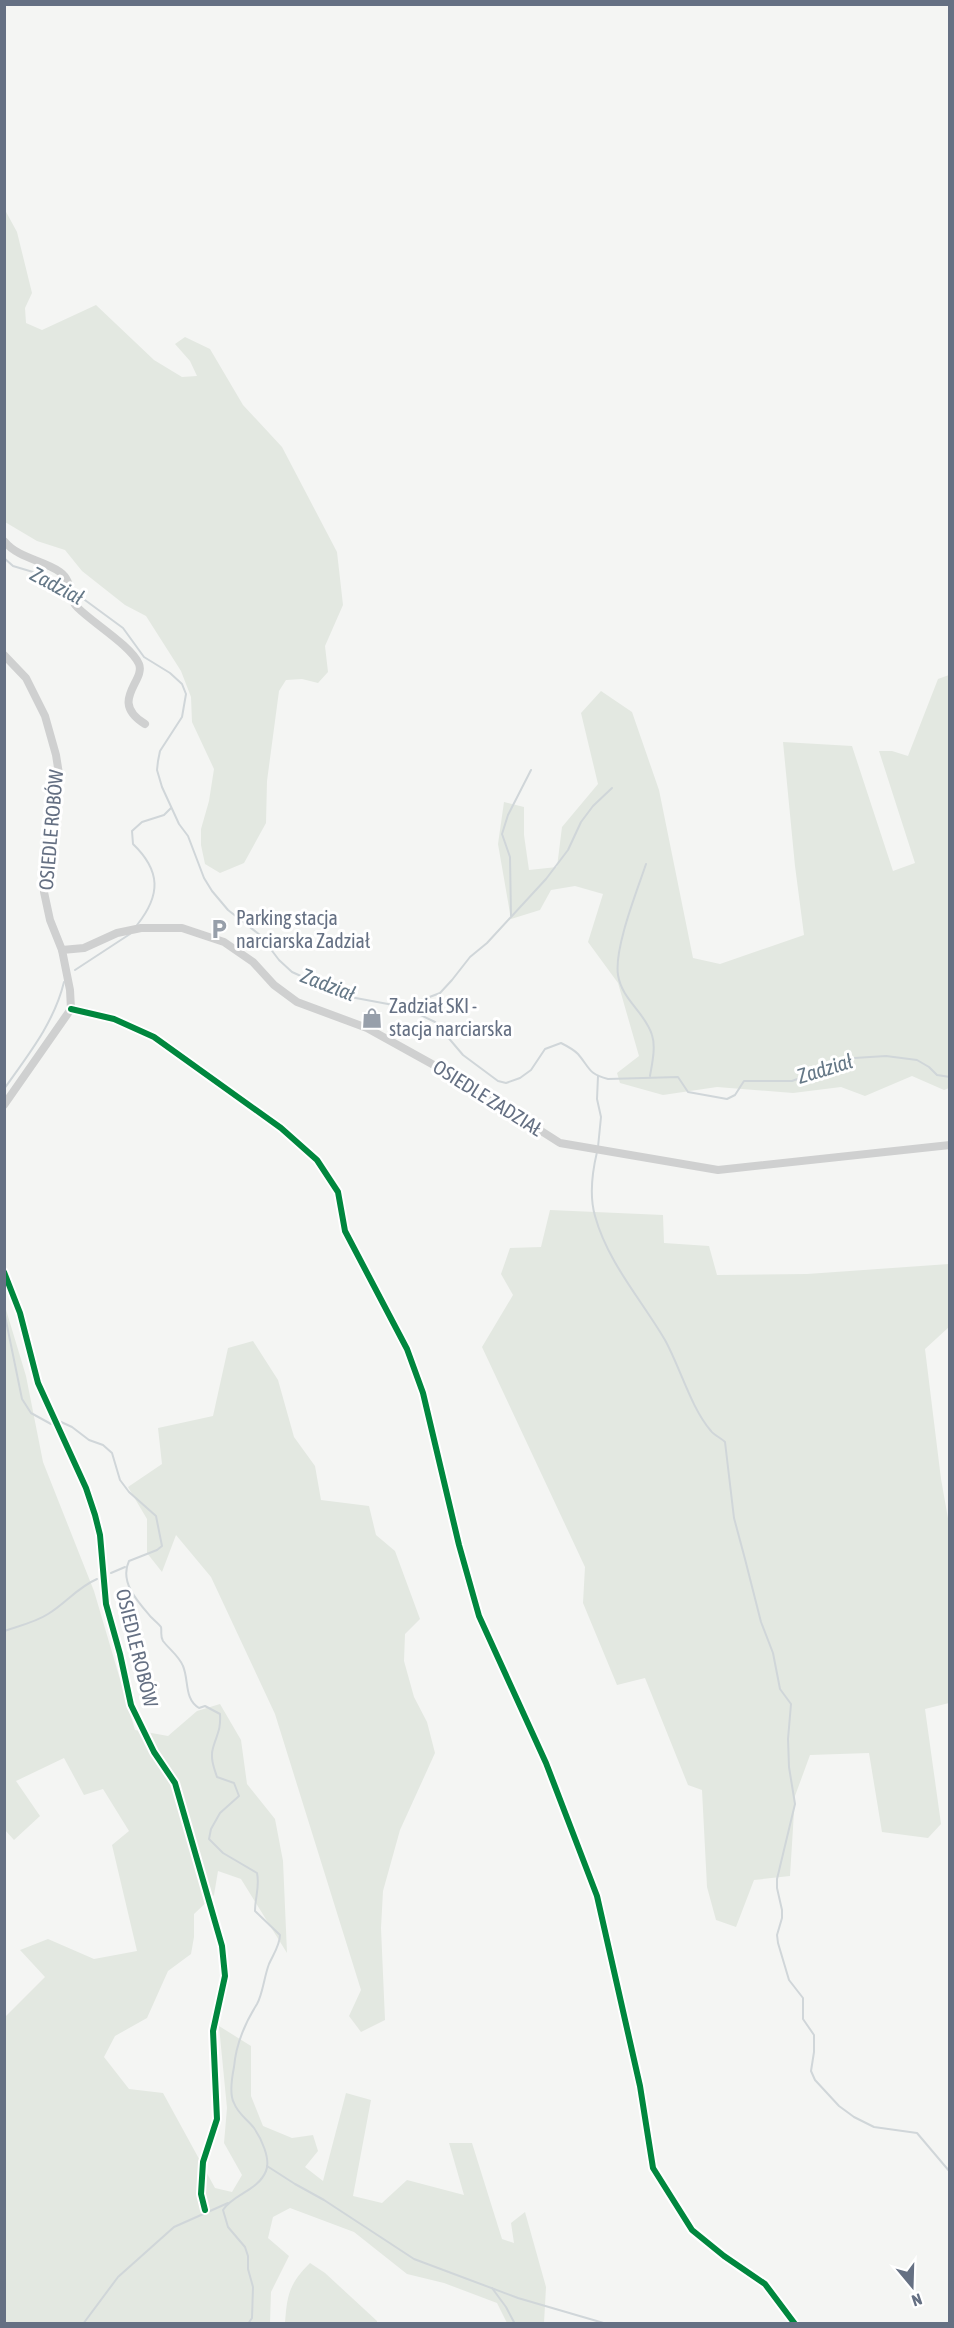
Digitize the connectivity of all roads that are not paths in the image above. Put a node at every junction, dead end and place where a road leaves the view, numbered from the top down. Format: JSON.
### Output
{"nodes":[{"id":1,"x":4,"y":541,"type":"edge"},
{"id":2,"x":4,"y":655,"type":"edge"},
{"id":3,"x":145,"y":724,"type":"dead end"},
{"id":4,"x":62,"y":950,"type":"junction"},
{"id":5,"x":71,"y":1009,"type":"junction"},
{"id":6,"x":4,"y":1105,"type":"edge"},
{"id":7,"x":950,"y":1145,"type":"edge"},
{"id":8,"x":4,"y":1272,"type":"edge"},
{"id":9,"x":205,"y":2210,"type":"dead end"},
{"id":10,"x":795,"y":2324,"type":"edge"}],
"edges":[{"from":1,"to":3,"type":"street"},
{"from":2,"to":4,"type":"street","name":"OSIEDLE ROBÓW"},
{"from":4,"to":5,"type":"street","name":"OSIEDLE ROBÓW"},
{"from":4,"to":7,"type":"street","name":"OSIEDLE ZADZIAŁ"},
{"from":5,"to":6,"type":"street"},
{"from":5,"to":10,"type":"street"},
{"from":8,"to":9,"type":"street","name":"OSIEDLE ROBÓW"}]}
